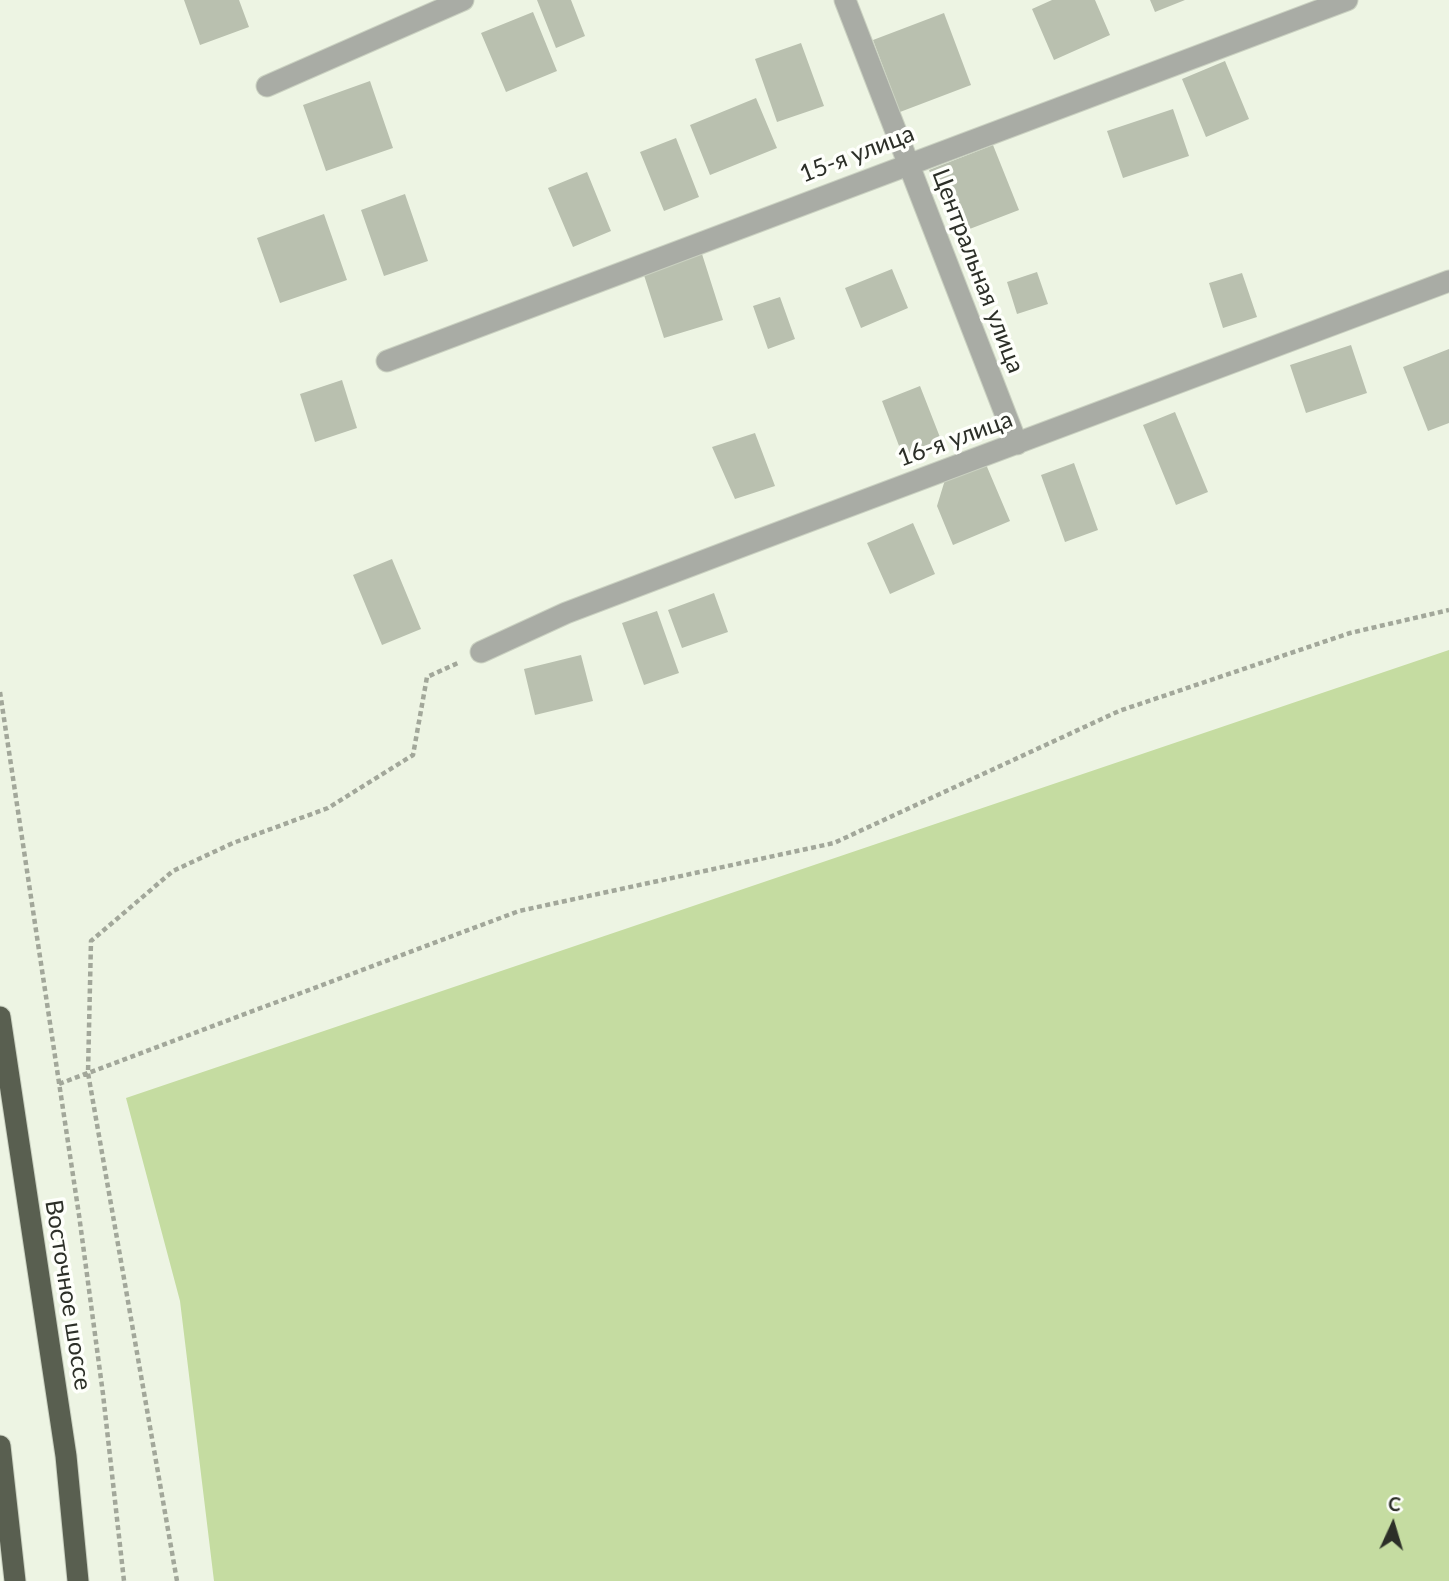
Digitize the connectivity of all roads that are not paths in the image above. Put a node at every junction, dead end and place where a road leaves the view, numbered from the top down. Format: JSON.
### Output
{"nodes":[{"id":1,"x":463,"y":0,"type":"edge"},
{"id":2,"x":845,"y":0,"type":"edge"},
{"id":3,"x":1348,"y":0,"type":"edge"},
{"id":4,"x":267,"y":86,"type":"dead end"},
{"id":5,"x":908,"y":163,"type":"junction"},
{"id":6,"x":1449,"y":281,"type":"edge"},
{"id":7,"x":387,"y":360,"type":"dead end"},
{"id":8,"x":1017,"y":444,"type":"junction"},
{"id":9,"x":481,"y":652,"type":"road end"},
{"id":10,"x":0,"y":1017,"type":"edge"},
{"id":11,"x":0,"y":1446,"type":"edge"},
{"id":12,"x":15,"y":1581,"type":"edge"},
{"id":13,"x":78,"y":1581,"type":"edge"}],
"edges":[{"from":1,"to":4,"type":"street"},
{"from":2,"to":5,"type":"street","name":"Центральная улица"},
{"from":3,"to":5,"type":"street","name":"15-я улица"},
{"from":5,"to":7,"type":"street","name":"15-я улица"},
{"from":5,"to":8,"type":"street","name":"Центральная улица"},
{"from":6,"to":8,"type":"street","name":"16-я улица"},
{"from":8,"to":9,"type":"street","name":"16-я улица"},
{"from":10,"to":13,"type":"highway","name":"Восточное шоссе"},
{"from":11,"to":12,"type":"highway"}]}
